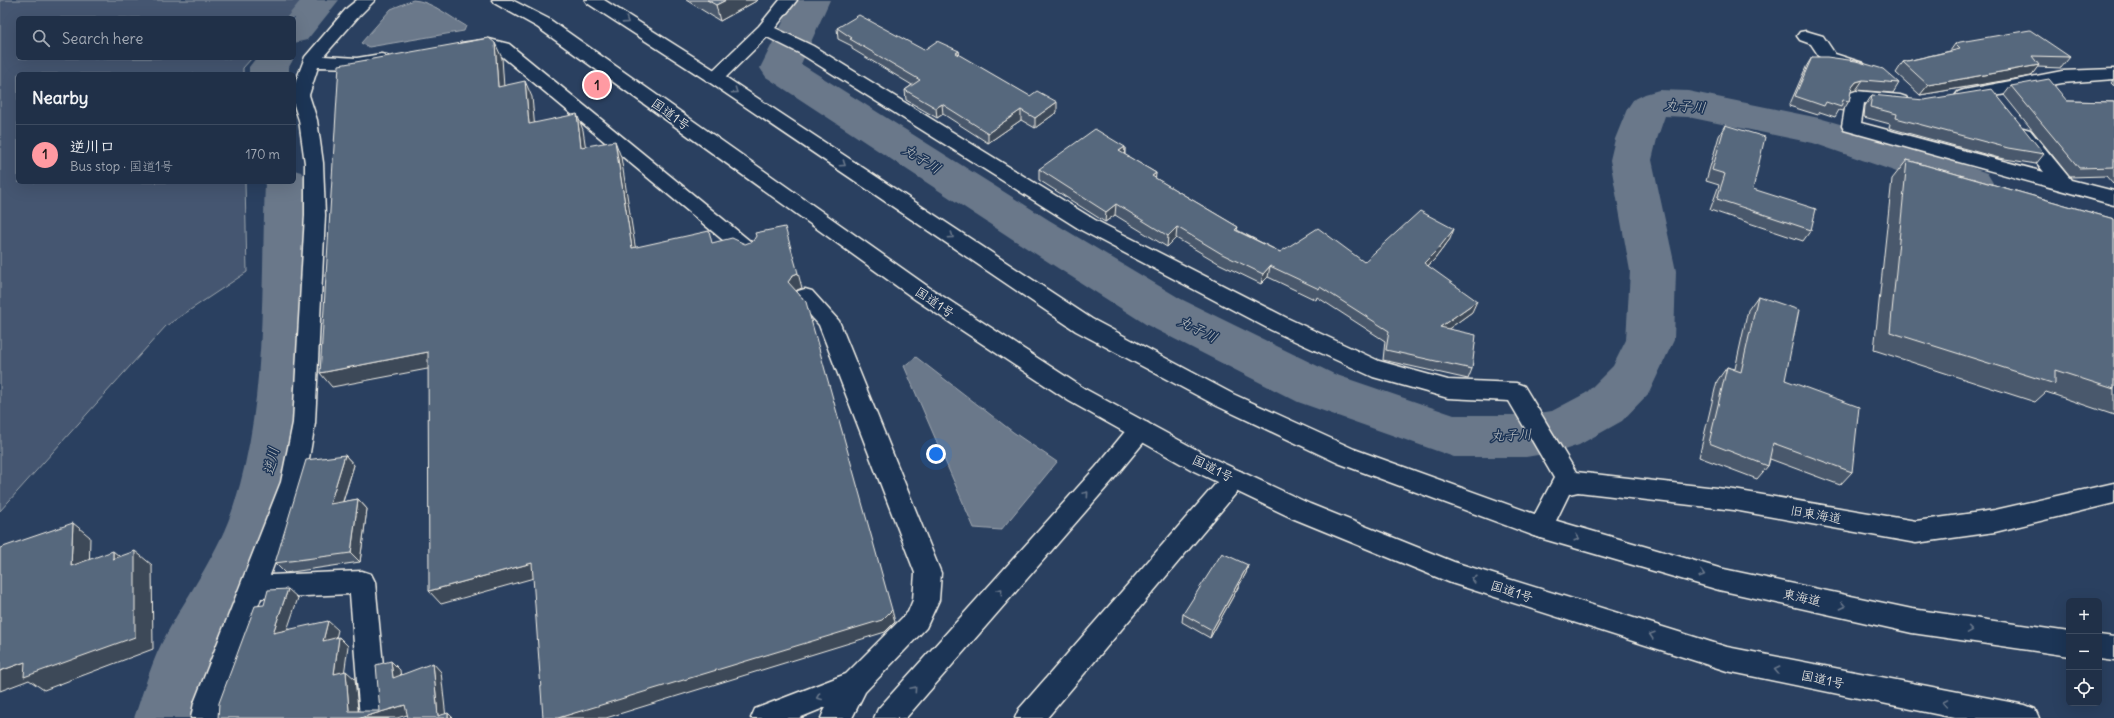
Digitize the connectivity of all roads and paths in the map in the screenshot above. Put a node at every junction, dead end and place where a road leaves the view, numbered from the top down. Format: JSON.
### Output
{"nodes":[{"id":1,"x":367,"y":0,"type":"edge"},
{"id":2,"x":500,"y":0,"type":"edge"},
{"id":3,"x":593,"y":0,"type":"edge"},
{"id":4,"x":789,"y":0,"type":"edge"},
{"id":5,"x":768,"y":32,"type":"junction"},
{"id":6,"x":1806,"y":36,"type":"dead end"},
{"id":7,"x":451,"y":49,"type":"edge"},
{"id":8,"x":396,"y":57,"type":"edge"},
{"id":9,"x":310,"y":61,"type":"junction"},
{"id":10,"x":1876,"y":71,"type":"edge"},
{"id":11,"x":2108,"y":74,"type":"edge"},
{"id":12,"x":715,"y":78,"type":"junction"},
{"id":13,"x":1894,"y":83,"type":"edge"},
{"id":14,"x":2114,"y":90,"type":"edge"},
{"id":15,"x":1989,"y":91,"type":"junction"},
{"id":16,"x":1948,"y":99,"type":"edge"},
{"id":17,"x":2064,"y":184,"type":"junction"},
{"id":18,"x":2114,"y":198,"type":"edge"},
{"id":19,"x":749,"y":251,"type":"edge"},
{"id":20,"x":804,"y":297,"type":"edge"},
{"id":21,"x":1140,"y":430,"type":"junction"},
{"id":22,"x":1234,"y":479,"type":"junction"},
{"id":23,"x":1570,"y":484,"type":"junction"},
{"id":24,"x":2114,"y":493,"type":"edge"},
{"id":25,"x":1540,"y":527,"type":"junction"},
{"id":26,"x":252,"y":587,"type":"junction"},
{"id":27,"x":2066,"y":644,"type":"edge"},
{"id":28,"x":2102,"y":647,"type":"edge"},
{"id":29,"x":2114,"y":649,"type":"edge"},
{"id":30,"x":855,"y":683,"type":"junction"},
{"id":31,"x":205,"y":718,"type":"edge"},
{"id":32,"x":374,"y":718,"type":"edge"},
{"id":33,"x":765,"y":718,"type":"edge"},
{"id":34,"x":835,"y":718,"type":"edge"},
{"id":35,"x":888,"y":718,"type":"edge"},
{"id":36,"x":1029,"y":718,"type":"edge"},
{"id":37,"x":2025,"y":718,"type":"edge"}],
"edges":[{"from":1,"to":9,"type":"main road"},
{"from":2,"to":21,"type":"main road","name":"国道1号"},
{"from":3,"to":12,"type":"main road","one_way":true},
{"from":4,"to":5,"type":"main road"},
{"from":5,"to":12,"type":"main road"},
{"from":5,"to":23,"type":"main road"},
{"from":6,"to":10,"type":"main road"},
{"from":7,"to":19,"type":"main road"},
{"from":8,"to":9,"type":"main road"},
{"from":9,"to":26,"type":"main road"},
{"from":11,"to":14,"type":"main road"},
{"from":11,"to":15,"type":"main road"},
{"from":12,"to":25,"type":"main road","one_way":true},
{"from":13,"to":17,"type":"main road"},
{"from":15,"to":16,"type":"main road"},
{"from":15,"to":17,"type":"main road"},
{"from":17,"to":18,"type":"main road"},
{"from":20,"to":30,"type":"main road"},
{"from":21,"to":22,"type":"main road","name":"国道1号"},
{"from":35,"to":21,"type":"main road","one_way":true},
{"from":22,"to":36,"type":"main road"},
{"from":37,"to":22,"type":"main road","name":"国道1号","one_way":true},
{"from":23,"to":24,"type":"main road","name":"旧東海道"},
{"from":23,"to":25,"type":"main road"},
{"from":25,"to":27,"type":"main road","name":"東海道","one_way":true},
{"from":26,"to":31,"type":"main road"},
{"from":26,"to":32,"type":"main road"},
{"from":28,"to":29,"type":"main road"},
{"from":30,"to":33,"type":"main road","one_way":true},
{"from":30,"to":34,"type":"main road"}]}
